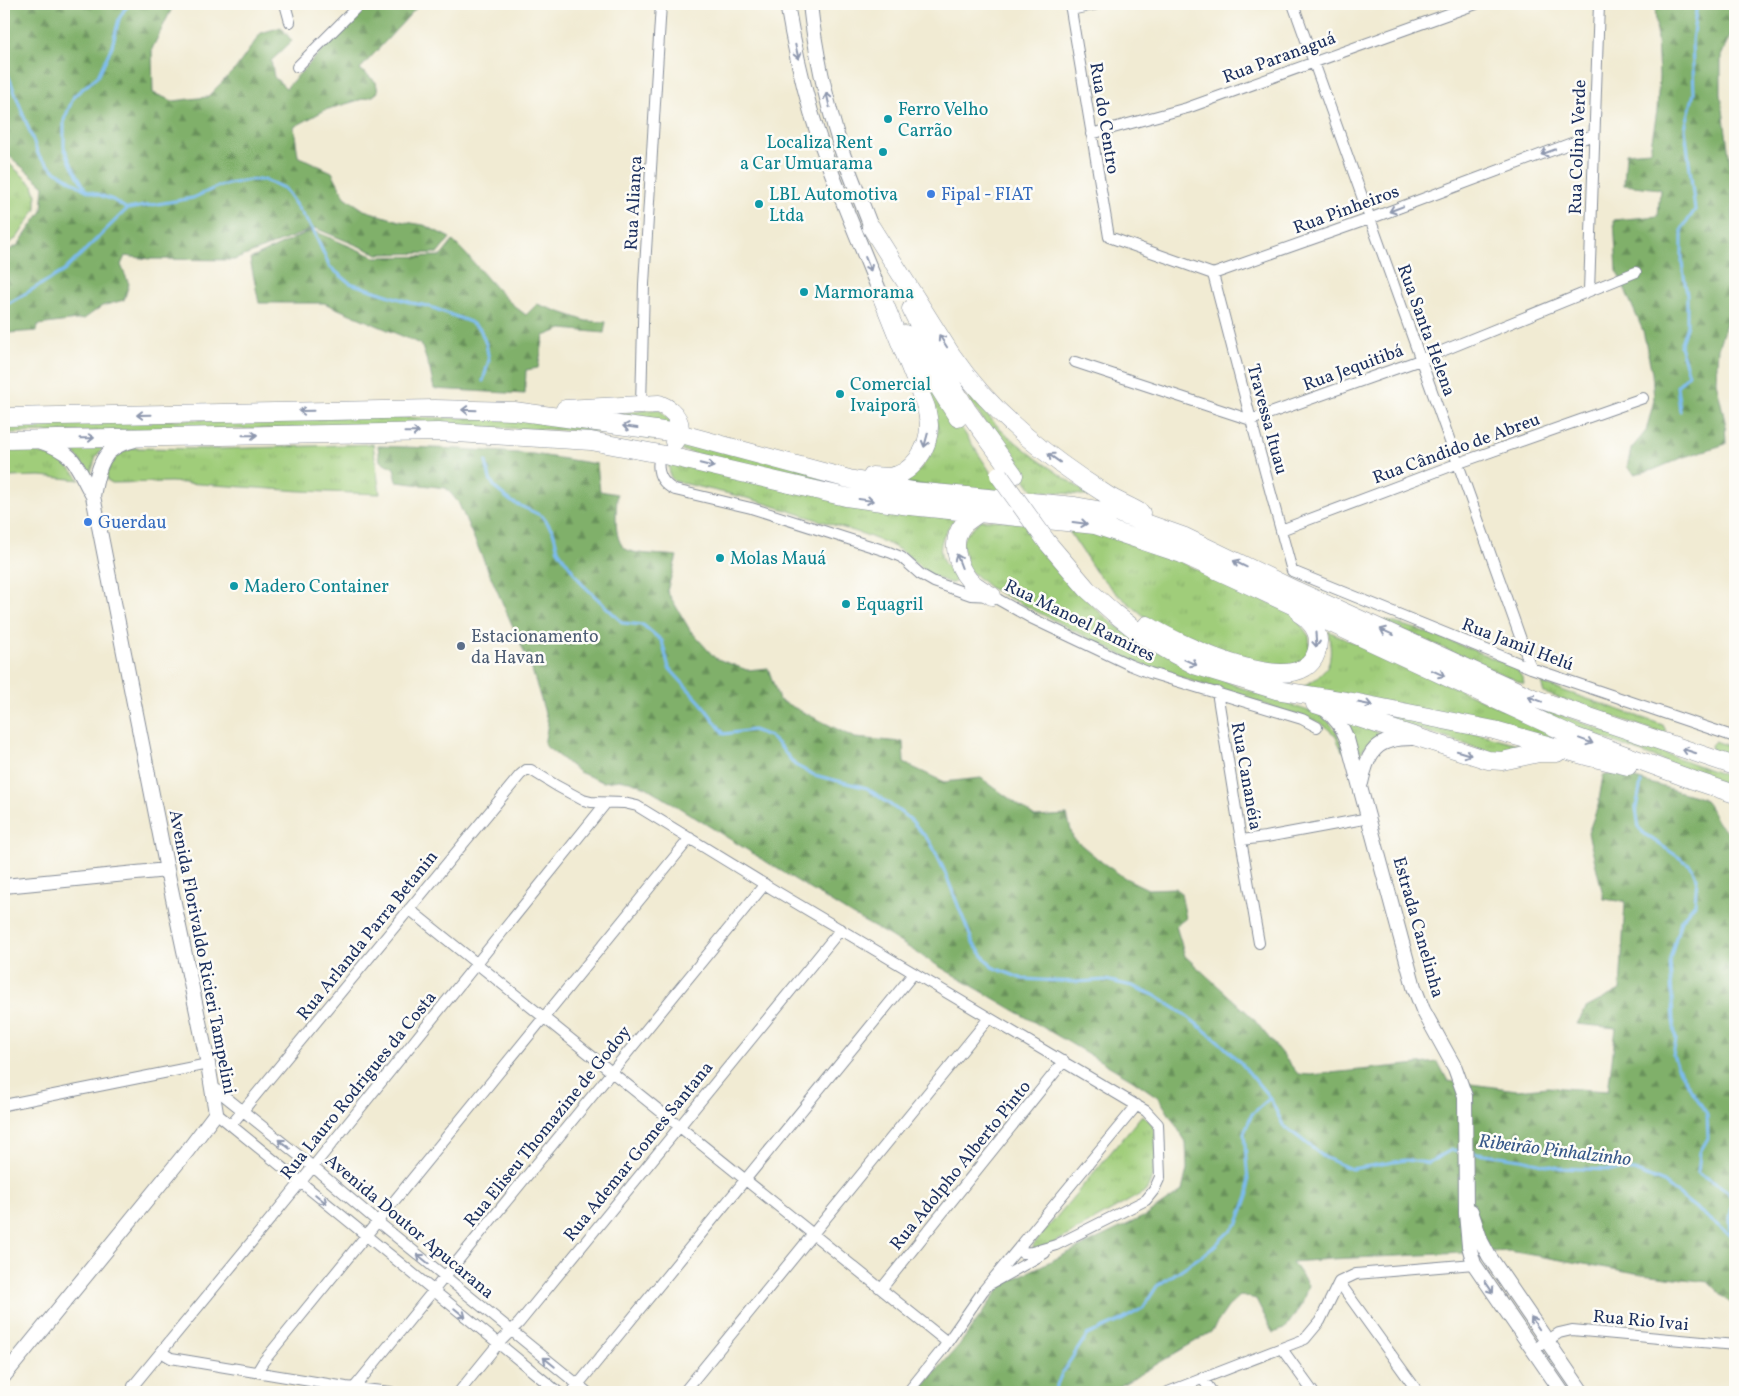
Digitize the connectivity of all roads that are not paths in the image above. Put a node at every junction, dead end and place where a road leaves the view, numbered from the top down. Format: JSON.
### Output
{"nodes":[{"id":1,"x":285,"y":4,"type":"edge"},
{"id":2,"x":360,"y":4,"type":"edge"},
{"id":3,"x":661,"y":4,"type":"edge"},
{"id":4,"x":787,"y":4,"type":"edge"},
{"id":5,"x":810,"y":4,"type":"edge"},
{"id":6,"x":1098,"y":4,"type":"edge"},
{"id":7,"x":1292,"y":4,"type":"edge"},
{"id":8,"x":1476,"y":4,"type":"edge"},
{"id":9,"x":1599,"y":4,"type":"edge"},
{"id":10,"x":1071,"y":7,"type":"edge"},
{"id":11,"x":290,"y":22,"type":"dead end"},
{"id":12,"x":1313,"y":62,"type":"junction"},
{"id":13,"x":296,"y":67,"type":"dead end"},
{"id":14,"x":1091,"y":134,"type":"junction"},
{"id":15,"x":1593,"y":135,"type":"junction"},
{"id":16,"x":841,"y":147,"type":"junction"},
{"id":17,"x":824,"y":152,"type":"junction"},
{"id":18,"x":1369,"y":219,"type":"junction"},
{"id":19,"x":871,"y":227,"type":"junction"},
{"id":20,"x":1636,"y":272,"type":"dead end"},
{"id":21,"x":1213,"y":274,"type":"junction"},
{"id":22,"x":1589,"y":291,"type":"junction"},
{"id":23,"x":881,"y":295,"type":"junction"},
{"id":24,"x":1420,"y":360,"type":"junction"},
{"id":25,"x":1075,"y":362,"type":"dead end"},
{"id":26,"x":1643,"y":398,"type":"dead end"},
{"id":27,"x":641,"y":404,"type":"junction"},
{"id":28,"x":514,"y":411,"type":"junction"},
{"id":29,"x":4,"y":417,"type":"edge"},
{"id":30,"x":1251,"y":420,"type":"junction"},
{"id":31,"x":148,"y":438,"type":"junction"},
{"id":32,"x":34,"y":439,"type":"junction"},
{"id":33,"x":4,"y":440,"type":"edge"},
{"id":34,"x":670,"y":443,"type":"junction"},
{"id":35,"x":1459,"y":463,"type":"junction"},
{"id":36,"x":798,"y":465,"type":"junction"},
{"id":37,"x":1007,"y":475,"type":"junction"},
{"id":38,"x":93,"y":496,"type":"junction"},
{"id":39,"x":979,"y":513,"type":"junction"},
{"id":40,"x":1281,"y":530,"type":"junction"},
{"id":41,"x":1185,"y":537,"type":"junction"},
{"id":42,"x":1052,"y":539,"type":"junction"},
{"id":43,"x":1292,"y":572,"type":"joint"},
{"id":44,"x":1256,"y":589,"type":"junction"},
{"id":45,"x":992,"y":596,"type":"junction"},
{"id":46,"x":1531,"y":668,"type":"junction"},
{"id":47,"x":1276,"y":690,"type":"junction"},
{"id":48,"x":1217,"y":692,"type":"junction"},
{"id":49,"x":1322,"y":707,"type":"junction"},
{"id":50,"x":1317,"y":727,"type":"dead end"},
{"id":51,"x":1735,"y":737,"type":"edge"},
{"id":52,"x":1418,"y":738,"type":"junction"},
{"id":53,"x":1590,"y":757,"type":"junction"},
{"id":54,"x":1735,"y":766,"type":"edge"},
{"id":55,"x":1692,"y":780,"type":"junction"},
{"id":56,"x":1361,"y":786,"type":"junction"},
{"id":57,"x":1735,"y":794,"type":"edge"},
{"id":58,"x":606,"y":803,"type":"junction"},
{"id":59,"x":1369,"y":818,"type":"junction"},
{"id":60,"x":690,"y":838,"type":"junction"},
{"id":61,"x":1241,"y":840,"type":"junction"},
{"id":62,"x":167,"y":870,"type":"junction"},
{"id":63,"x":765,"y":884,"type":"junction"},
{"id":64,"x":4,"y":886,"type":"edge"},
{"id":65,"x":409,"y":909,"type":"junction"},
{"id":66,"x":841,"y":929,"type":"junction"},
{"id":67,"x":1259,"y":943,"type":"dead end"},
{"id":68,"x":478,"y":963,"type":"junction"},
{"id":69,"x":914,"y":973,"type":"junction"},
{"id":70,"x":544,"y":1017,"type":"junction"},
{"id":71,"x":989,"y":1018,"type":"junction"},
{"id":72,"x":1064,"y":1061,"type":"junction"},
{"id":73,"x":208,"y":1064,"type":"junction"},
{"id":74,"x":612,"y":1072,"type":"junction"},
{"id":75,"x":212,"y":1086,"type":"junction"},
{"id":76,"x":4,"y":1105,"type":"edge"},
{"id":77,"x":1138,"y":1105,"type":"junction"},
{"id":78,"x":216,"y":1112,"type":"junction"},
{"id":79,"x":243,"y":1112,"type":"junction"},
{"id":80,"x":231,"y":1125,"type":"junction"},
{"id":81,"x":680,"y":1126,"type":"junction"},
{"id":82,"x":313,"y":1166,"type":"junction"},
{"id":83,"x":746,"y":1179,"type":"junction"},
{"id":84,"x":300,"y":1183,"type":"junction"},
{"id":85,"x":1466,"y":1191,"type":"junction"},
{"id":86,"x":378,"y":1222,"type":"junction"},
{"id":87,"x":813,"y":1233,"type":"junction"},
{"id":88,"x":366,"y":1236,"type":"junction"},
{"id":89,"x":1022,"y":1245,"type":"junction"},
{"id":90,"x":1056,"y":1245,"type":"junction"},
{"id":91,"x":1474,"y":1264,"type":"junction"},
{"id":92,"x":445,"y":1277,"type":"junction"},
{"id":93,"x":1339,"y":1282,"type":"junction"},
{"id":94,"x":989,"y":1284,"type":"junction"},
{"id":95,"x":882,"y":1288,"type":"junction"},
{"id":96,"x":433,"y":1291,"type":"junction"},
{"id":97,"x":512,"y":1331,"type":"junction"},
{"id":98,"x":1547,"y":1341,"type":"junction"},
{"id":99,"x":947,"y":1342,"type":"junction"},
{"id":100,"x":498,"y":1344,"type":"junction"},
{"id":101,"x":1735,"y":1345,"type":"edge"},
{"id":102,"x":1282,"y":1349,"type":"junction"},
{"id":103,"x":1533,"y":1350,"type":"junction"},
{"id":104,"x":161,"y":1352,"type":"junction"},
{"id":105,"x":257,"y":1372,"type":"junction"},
{"id":106,"x":4,"y":1376,"type":"edge"},
{"id":107,"x":1202,"y":1378,"type":"junction"},
{"id":108,"x":134,"y":1386,"type":"dead end"},
{"id":109,"x":354,"y":1388,"type":"junction"},
{"id":110,"x":575,"y":1389,"type":"edge"},
{"id":111,"x":391,"y":1392,"type":"edge"},
{"id":112,"x":459,"y":1392,"type":"edge"},
{"id":113,"x":558,"y":1392,"type":"edge"},
{"id":114,"x":587,"y":1392,"type":"edge"},
{"id":115,"x":684,"y":1392,"type":"edge"},
{"id":116,"x":908,"y":1392,"type":"edge"},
{"id":117,"x":1168,"y":1392,"type":"edge"},
{"id":118,"x":1212,"y":1392,"type":"edge"},
{"id":119,"x":1313,"y":1392,"type":"edge"},
{"id":120,"x":1418,"y":1392,"type":"edge"},
{"id":121,"x":1562,"y":1392,"type":"edge"},
{"id":122,"x":1582,"y":1392,"type":"edge"}],
"edges":[{"from":1,"to":11,"type":"street"},
{"from":2,"to":13,"type":"street"},
{"from":3,"to":27,"type":"street","name":"Rua Aliança"},
{"from":4,"to":17,"type":"street","one_way":true},
{"from":16,"to":5,"type":"street","one_way":true},
{"from":6,"to":10,"type":"street"},
{"from":7,"to":12,"type":"street","name":"Rua Santa Helena"},
{"from":8,"to":12,"type":"street","name":"Rua Paranaguá"},
{"from":9,"to":15,"type":"street","name":"Rua Colina Verde"},
{"from":10,"to":14,"type":"street","name":"Rua do Centro"},
{"from":12,"to":14,"type":"street","name":"Rua Paranaguá"},
{"from":12,"to":18,"type":"street","name":"Rua Santa Helena"},
{"from":14,"to":21,"type":"street","name":"Rua do Centro"},
{"from":15,"to":18,"type":"street","name":"Rua Pinheiros","one_way":true},
{"from":15,"to":22,"type":"street","name":"Rua Colina Verde"},
{"from":16,"to":17,"type":"street"},
{"from":16,"to":19,"type":"street"},
{"from":17,"to":23,"type":"street","one_way":true},
{"from":18,"to":21,"type":"street","name":"Rua Pinheiros"},
{"from":18,"to":24,"type":"street","name":"Rua Santa Helena"},
{"from":19,"to":37,"type":"highway"},
{"from":41,"to":19,"type":"highway","one_way":true},
{"from":20,"to":22,"type":"street","name":"Rua Jequitibá"},
{"from":21,"to":30,"type":"street","name":"Travessa Ituau"},
{"from":22,"to":24,"type":"street","name":"Rua Jequitibá"},
{"from":23,"to":36,"type":"highway","one_way":true},
{"from":23,"to":37,"type":"highway"},
{"from":24,"to":30,"type":"street","name":"Rua Jequitibá"},
{"from":24,"to":35,"type":"street","name":"Rua Santa Helena"},
{"from":25,"to":30,"type":"street"},
{"from":26,"to":35,"type":"street","name":"Rua Cândido de Abreu"},
{"from":27,"to":28,"type":"highway"},
{"from":27,"to":34,"type":"highway"},
{"from":28,"to":29,"type":"highway","one_way":true},
{"from":34,"to":28,"type":"highway","one_way":true},
{"from":30,"to":40,"type":"street","name":"Travessa Ituau"},
{"from":32,"to":31,"type":"highway","one_way":true},
{"from":31,"to":34,"type":"highway","one_way":true},
{"from":31,"to":38,"type":"street","name":"Avenida Florivaldo Ricieri Tampelini"},
{"from":32,"to":33,"type":"highway"},
{"from":32,"to":38,"type":"street","name":"Avenida Florivaldo Ricieri Tampelini"},
{"from":34,"to":36,"type":"highway"},
{"from":34,"to":39,"type":"highway","one_way":true},
{"from":34,"to":45,"type":"street","name":"Rua Manoel Ramires"},
{"from":35,"to":40,"type":"street","name":"Rua Cândido de Abreu"},
{"from":35,"to":46,"type":"street","name":"Rua Santa Helena"},
{"from":36,"to":41,"type":"highway"},
{"from":37,"to":42,"type":"highway","bridge":true},
{"from":38,"to":62,"type":"street","name":"Avenida Florivaldo Ricieri Tampelini"},
{"from":39,"to":44,"type":"highway","one_way":true},
{"from":45,"to":39,"type":"highway","one_way":true},
{"from":40,"to":43,"type":"street","name":"Travessa Ituau"},
{"from":54,"to":41,"type":"highway","one_way":true},
{"from":44,"to":42,"type":"highway","one_way":true},
{"from":42,"to":47,"type":"highway","one_way":true},
{"from":43,"to":46,"type":"street","name":"Rua Jamil Helú"},
{"from":44,"to":55,"type":"highway","one_way":true},
{"from":45,"to":48,"type":"street","name":"Rua Manoel Ramires"},
{"from":46,"to":51,"type":"street","name":"Rua Jamil Helú"},
{"from":47,"to":49,"type":"highway"},
{"from":47,"to":53,"type":"highway","one_way":true},
{"from":48,"to":50,"type":"street","name":"Rua Manoel Ramires"},
{"from":48,"to":61,"type":"street","name":"Rua Cananéia"},
{"from":49,"to":52,"type":"highway"},
{"from":49,"to":56,"type":"street","name":"Estrada Canelinha"},
{"from":52,"to":53,"type":"highway","one_way":true},
{"from":52,"to":56,"type":"street","name":"Estrada Canelinha"},
{"from":53,"to":55,"type":"highway"},
{"from":55,"to":57,"type":"highway"},
{"from":56,"to":59,"type":"street","name":"Estrada Canelinha"},
{"from":58,"to":60,"type":"street"},
{"from":58,"to":65,"type":"street","name":"Rua Arlanda Parra Betanin"},
{"from":58,"to":68,"type":"street","name":"Rua Lauro Rodrigues da Costa"},
{"from":59,"to":61,"type":"street","name":"Rua Cananéia"},
{"from":59,"to":85,"type":"street","name":"Estrada Canelinha"},
{"from":60,"to":63,"type":"street"},
{"from":60,"to":70,"type":"street"},
{"from":61,"to":67,"type":"street"},
{"from":62,"to":64,"type":"street"},
{"from":62,"to":73,"type":"street","name":"Avenida Florivaldo Ricieri Tampelini"},
{"from":63,"to":66,"type":"street"},
{"from":63,"to":74,"type":"street","name":"Rua Eliseu Thomazine de Godoy"},
{"from":65,"to":68,"type":"street"},
{"from":65,"to":79,"type":"street","name":"Rua Arlanda Parra Betanin"},
{"from":66,"to":69,"type":"street"},
{"from":66,"to":81,"type":"street","name":"Rua Ademar Gomes Santana"},
{"from":68,"to":70,"type":"street"},
{"from":68,"to":82,"type":"street","name":"Rua Lauro Rodrigues da Costa"},
{"from":69,"to":71,"type":"street"},
{"from":69,"to":83,"type":"street"},
{"from":70,"to":74,"type":"street"},
{"from":70,"to":86,"type":"street"},
{"from":71,"to":72,"type":"street"},
{"from":71,"to":87,"type":"street"},
{"from":72,"to":77,"type":"street"},
{"from":72,"to":95,"type":"street","name":"Rua Adolpho Alberto Pinto"},
{"from":73,"to":75,"type":"street","name":"Avenida Florivaldo Ricieri Tampelini"},
{"from":73,"to":76,"type":"street"},
{"from":74,"to":81,"type":"street"},
{"from":74,"to":92,"type":"street","name":"Rua Eliseu Thomazine de Godoy"},
{"from":75,"to":78,"type":"street","name":"Avenida Florivaldo Ricieri Tampelini"},
{"from":75,"to":79,"type":"street","name":"Avenida Doutor Apucarana"},
{"from":77,"to":89,"type":"street"},
{"from":77,"to":90,"type":"street"},
{"from":78,"to":80,"type":"street","name":"Avenida Doutor Apucarana"},
{"from":78,"to":106,"type":"street","name":"Avenida Florivaldo Ricieri Tampelini"},
{"from":79,"to":80,"type":"street","name":"Rua Arlanda Parra Betanin"},
{"from":82,"to":79,"type":"street","name":"Avenida Doutor Apucarana","one_way":true},
{"from":80,"to":84,"type":"street","name":"Avenida Doutor Apucarana"},
{"from":81,"to":83,"type":"street"},
{"from":81,"to":97,"type":"street","name":"Rua Ademar Gomes Santana"},
{"from":82,"to":84,"type":"street","name":"Rua Lauro Rodrigues da Costa"},
{"from":82,"to":86,"type":"street","name":"Avenida Doutor Apucarana"},
{"from":83,"to":87,"type":"street"},
{"from":83,"to":110,"type":"street"},
{"from":84,"to":88,"type":"street","name":"Avenida Doutor Apucarana","one_way":true},
{"from":84,"to":104,"type":"street","name":"Rua Lauro Rodrigues da Costa"},
{"from":85,"to":91,"type":"street","name":"Estrada Canelinha"},
{"from":98,"to":85,"type":"street","name":"Estrada Canelinha","one_way":true},
{"from":86,"to":88,"type":"street"},
{"from":92,"to":86,"type":"street","name":"Avenida Doutor Apucarana","one_way":true},
{"from":87,"to":95,"type":"street"},
{"from":87,"to":115,"type":"street"},
{"from":88,"to":96,"type":"street","name":"Avenida Doutor Apucarana"},
{"from":88,"to":105,"type":"street"},
{"from":89,"to":90,"type":"street"},
{"from":89,"to":94,"type":"street"},
{"from":90,"to":94,"type":"street"},
{"from":91,"to":93,"type":"street"},
{"from":91,"to":103,"type":"street","name":"Estrada Canelinha","one_way":true},
{"from":92,"to":96,"type":"street","name":"Rua Eliseu Thomazine de Godoy"},
{"from":92,"to":97,"type":"street","name":"Avenida Doutor Apucarana"},
{"from":93,"to":102,"type":"street"},
{"from":93,"to":120,"type":"street"},
{"from":94,"to":99,"type":"street"},
{"from":95,"to":99,"type":"street"},
{"from":96,"to":100,"type":"street","name":"Avenida Doutor Apucarana","one_way":true},
{"from":96,"to":109,"type":"street","name":"Rua Eliseu Thomazine de Godoy"},
{"from":97,"to":100,"type":"street","name":"Rua Ademar Gomes Santana"},
{"from":110,"to":97,"type":"street","name":"Avenida Doutor Apucarana","one_way":true},
{"from":98,"to":101,"type":"street","name":"Rua Rio Ivai"},
{"from":98,"to":103,"type":"street","name":"Rua Rio Ivai"},
{"from":98,"to":122,"type":"street","name":"Estrada Canelinha"},
{"from":99,"to":116,"type":"street"},
{"from":100,"to":112,"type":"street","name":"Rua Ademar Gomes Santana"},
{"from":100,"to":113,"type":"street","name":"Avenida Doutor Apucarana"},
{"from":102,"to":107,"type":"street"},
{"from":102,"to":119,"type":"street"},
{"from":103,"to":121,"type":"street","name":"Estrada Canelinha"},
{"from":104,"to":105,"type":"street"},
{"from":104,"to":108,"type":"street","name":"Rua Lauro Rodrigues da Costa"},
{"from":105,"to":109,"type":"street"},
{"from":107,"to":117,"type":"street"},
{"from":107,"to":118,"type":"street"},
{"from":109,"to":111,"type":"street"},
{"from":110,"to":114,"type":"street","name":"Avenida Doutor Apucarana"}]}
